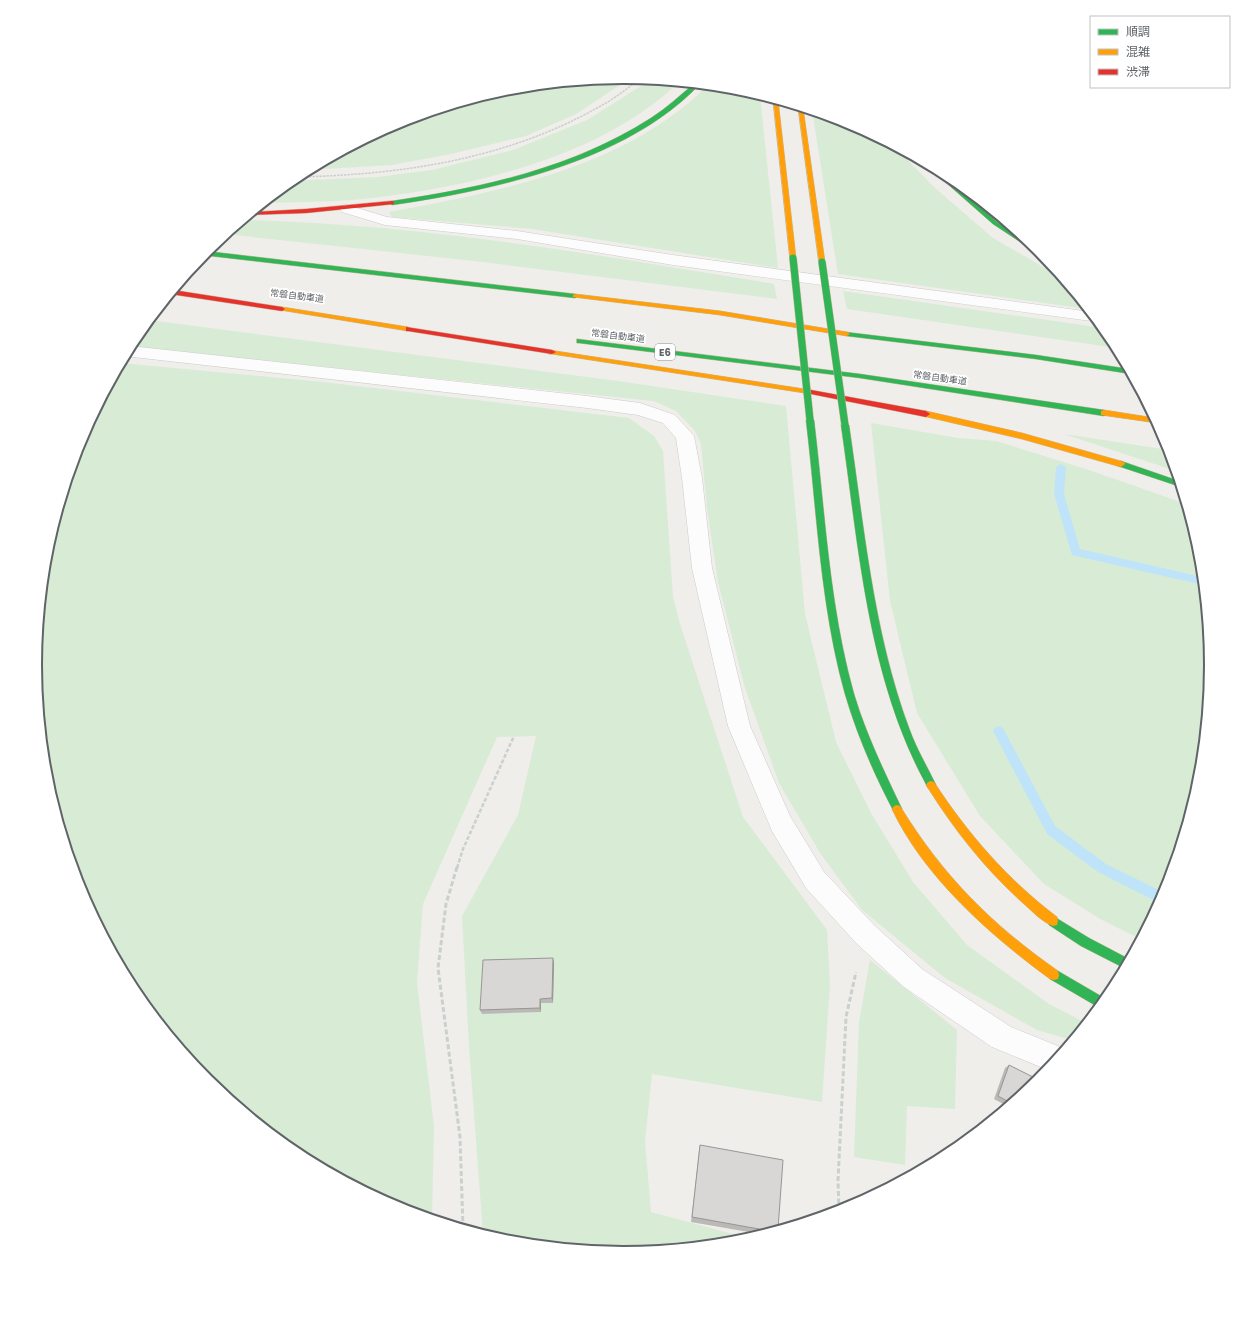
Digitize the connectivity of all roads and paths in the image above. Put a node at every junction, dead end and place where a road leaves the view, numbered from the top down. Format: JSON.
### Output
{"nodes":[{"id":1,"x":633,"y":84,"type":"edge"},
{"id":2,"x":692,"y":87,"type":"edge"},
{"id":3,"x":776,"y":104,"type":"edge"},
{"id":4,"x":801,"y":111,"type":"edge"},
{"id":5,"x":308,"y":176,"type":"edge"},
{"id":6,"x":954,"y":187,"type":"edge"},
{"id":7,"x":347,"y":209,"type":"junction"},
{"id":8,"x":257,"y":214,"type":"edge"},
{"id":9,"x":1014,"y":236,"type":"edge"},
{"id":10,"x":211,"y":255,"type":"edge"},
{"id":11,"x":177,"y":293,"type":"edge"},
{"id":12,"x":177,"y":293,"type":"edge"},
{"id":13,"x":1088,"y":317,"type":"edge"},
{"id":14,"x":433,"y":323,"type":"dead end"},
{"id":15,"x":568,"y":340,"type":"dead end"},
{"id":16,"x":134,"y":352,"type":"edge"},
{"id":17,"x":1124,"y":371,"type":"edge"},
{"id":18,"x":1150,"y":420,"type":"edge"},
{"id":19,"x":1174,"y":482,"type":"edge"},
{"id":20,"x":514,"y":736,"type":"dead end"},
{"id":21,"x":865,"y":934,"type":"junction"},
{"id":22,"x":1122,"y":961,"type":"edge"},
{"id":23,"x":1097,"y":1000,"type":"edge"},
{"id":24,"x":1051,"y":1057,"type":"edge"},
{"id":25,"x":839,"y":1203,"type":"edge"},
{"id":26,"x":463,"y":1223,"type":"edge"}],
"edges":[{"from":1,"to":5,"type":"path"},
{"from":2,"to":7,"type":"highway"},
{"from":3,"to":23,"type":"highway","bridge":true},
{"from":4,"to":22,"type":"highway","bridge":true},
{"from":6,"to":9,"type":"highway"},
{"from":7,"to":8,"type":"highway"},
{"from":7,"to":13,"type":"lane"},
{"from":10,"to":17,"type":"highway"},
{"from":11,"to":14,"type":"highway","name":"常磐自動車道"},
{"from":12,"to":19,"type":"highway"},
{"from":15,"to":18,"type":"highway","name":"常磐自動車道","number":"E6"},
{"from":16,"to":21,"type":"street"},
{"from":20,"to":26,"type":"path"},
{"from":21,"to":24,"type":"street"},
{"from":21,"to":25,"type":"path"}]}
